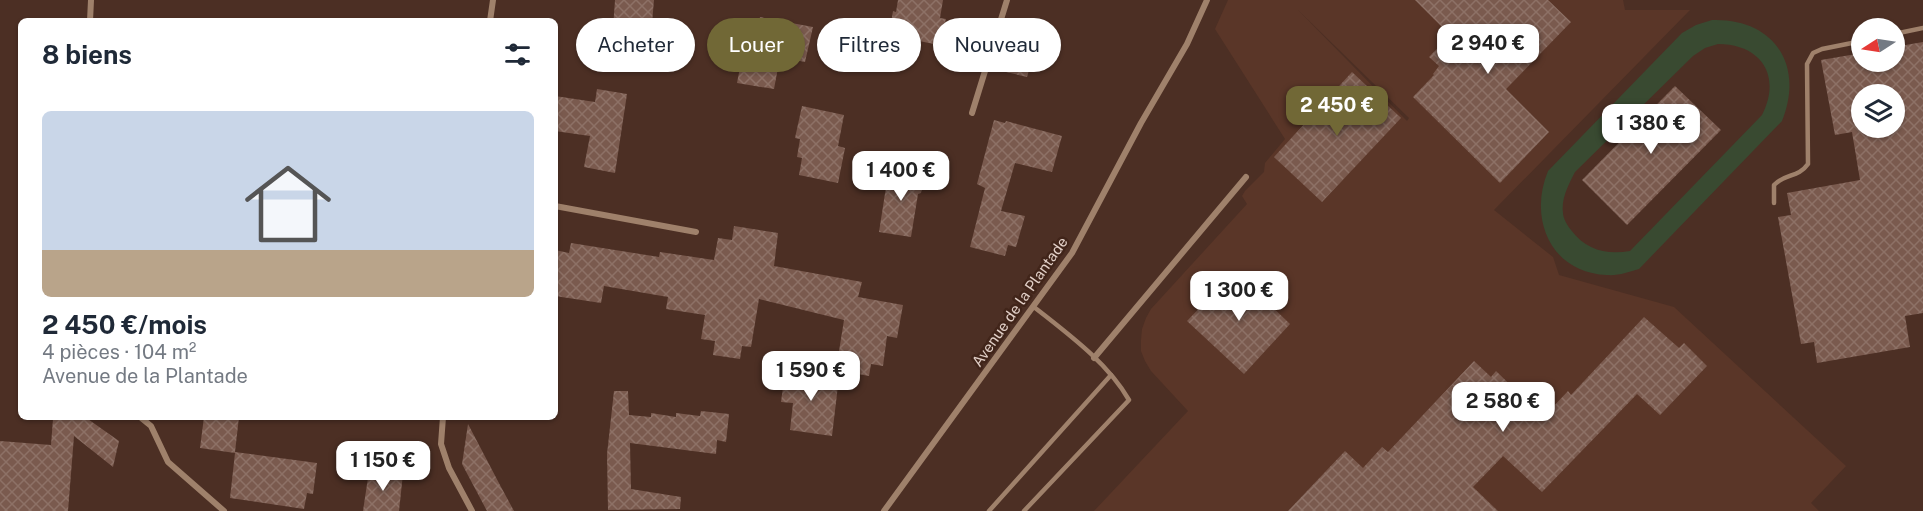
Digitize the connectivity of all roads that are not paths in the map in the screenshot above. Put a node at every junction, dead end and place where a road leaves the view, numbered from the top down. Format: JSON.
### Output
{"nodes":[{"id":1,"x":91,"y":0,"type":"edge"},
{"id":2,"x":493,"y":0,"type":"edge"},
{"id":3,"x":1007,"y":0,"type":"edge"},
{"id":4,"x":1208,"y":0,"type":"edge"},
{"id":5,"x":90,"y":18,"type":"edge"},
{"id":6,"x":490,"y":18,"type":"edge"},
{"id":7,"x":1923,"y":28,"type":"edge"},
{"id":8,"x":1905,"y":32,"type":"edge"},
{"id":9,"x":1851,"y":43,"type":"edge"},
{"id":10,"x":972,"y":113,"type":"dead end"},
{"id":11,"x":1246,"y":177,"type":"dead end"},
{"id":12,"x":1774,"y":203,"type":"dead end"},
{"id":13,"x":558,"y":207,"type":"edge"},
{"id":14,"x":696,"y":232,"type":"dead end"},
{"id":15,"x":1034,"y":307,"type":"junction"},
{"id":16,"x":1094,"y":358,"type":"junction"},
{"id":17,"x":1111,"y":375,"type":"junction"},
{"id":18,"x":144,"y":420,"type":"edge"},
{"id":19,"x":443,"y":420,"type":"edge"},
{"id":20,"x":224,"y":511,"type":"edge"},
{"id":21,"x":472,"y":511,"type":"edge"},
{"id":22,"x":884,"y":511,"type":"edge"},
{"id":23,"x":989,"y":511,"type":"edge"},
{"id":24,"x":1024,"y":511,"type":"edge"}],
"edges":[{"from":1,"to":5,"type":"street"},
{"from":2,"to":6,"type":"street"},
{"from":3,"to":10,"type":"street"},
{"from":4,"to":15,"type":"street","name":"Avenue de la Plantade"},
{"from":7,"to":8,"type":"lane"},
{"from":9,"to":12,"type":"lane"},
{"from":11,"to":16,"type":"street"},
{"from":13,"to":14,"type":"street"},
{"from":15,"to":16,"type":"lane"},
{"from":15,"to":22,"type":"street","name":"Avenue de la Plantade"},
{"from":16,"to":17,"type":"lane"},
{"from":17,"to":23,"type":"lane"},
{"from":17,"to":24,"type":"lane"},
{"from":18,"to":20,"type":"street"},
{"from":19,"to":21,"type":"street"}]}
